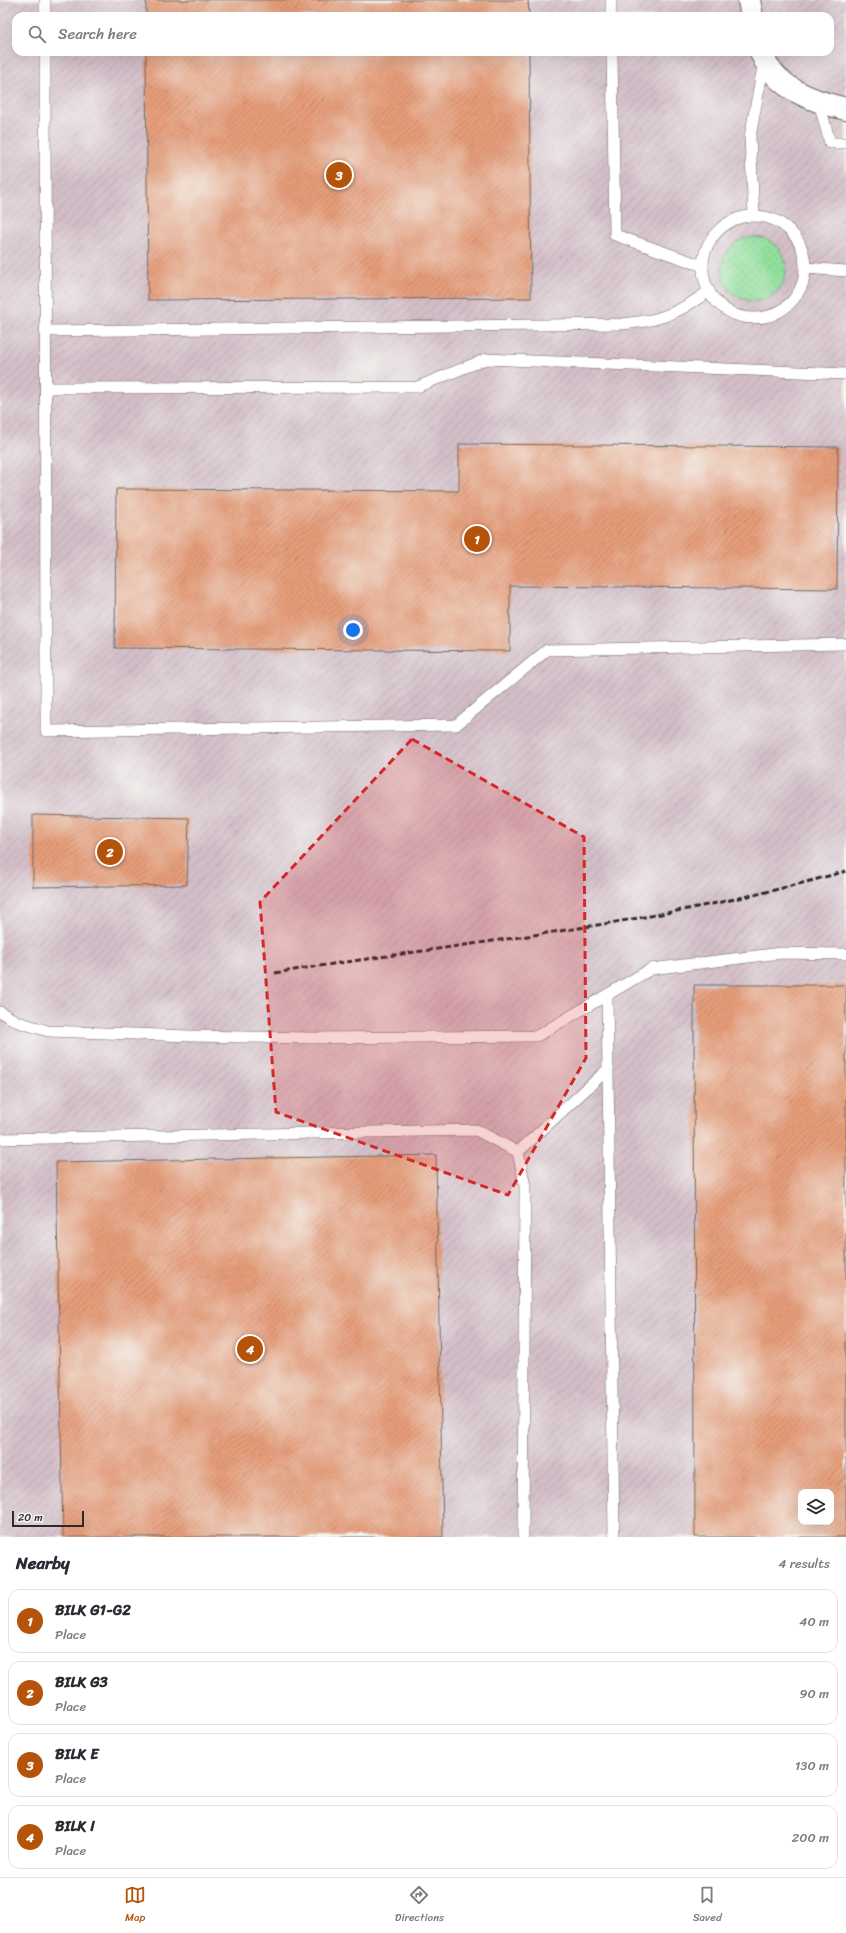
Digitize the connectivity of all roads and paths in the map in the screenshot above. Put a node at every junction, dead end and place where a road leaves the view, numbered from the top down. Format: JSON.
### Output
{"nodes":[{"id":1,"x":45,"y":0,"type":"edge"},
{"id":2,"x":611,"y":0,"type":"edge"},
{"id":3,"x":749,"y":0,"type":"edge"},
{"id":4,"x":45,"y":12,"type":"edge"},
{"id":5,"x":611,"y":12,"type":"edge"},
{"id":6,"x":751,"y":12,"type":"edge"},
{"id":7,"x":45,"y":56,"type":"edge"},
{"id":8,"x":612,"y":56,"type":"edge"},
{"id":9,"x":763,"y":56,"type":"edge"},
{"id":10,"x":819,"y":102,"type":"junction"},
{"id":11,"x":846,"y":109,"type":"edge"},
{"id":12,"x":846,"y":143,"type":"edge"},
{"id":13,"x":754,"y":216,"type":"junction"},
{"id":14,"x":703,"y":266,"type":"junction"},
{"id":15,"x":805,"y":268,"type":"junction"},
{"id":16,"x":846,"y":271,"type":"edge"},
{"id":17,"x":709,"y":291,"type":"junction"},
{"id":18,"x":46,"y":330,"type":"junction"},
{"id":19,"x":846,"y":374,"type":"edge"},
{"id":20,"x":46,"y":388,"type":"junction"},
{"id":21,"x":846,"y":644,"type":"edge"},
{"id":22,"x":846,"y":954,"type":"edge"},
{"id":23,"x":607,"y":995,"type":"junction"},
{"id":24,"x":0,"y":1012,"type":"edge"},
{"id":25,"x":608,"y":1069,"type":"junction"},
{"id":26,"x":0,"y":1139,"type":"edge"},
{"id":27,"x":518,"y":1152,"type":"junction"},
{"id":28,"x":523,"y":1537,"type":"edge"},
{"id":29,"x":614,"y":1537,"type":"edge"}],
"edges":[{"from":1,"to":4,"type":"lane"},
{"from":2,"to":5,"type":"lane"},
{"from":3,"to":6,"type":"street"},
{"from":7,"to":18,"type":"lane"},
{"from":8,"to":14,"type":"lane"},
{"from":9,"to":10,"type":"street"},
{"from":9,"to":13,"type":"lane"},
{"from":10,"to":11,"type":"street"},
{"from":10,"to":12,"type":"lane"},
{"from":13,"to":14,"type":"lane"},
{"from":13,"to":15,"type":"lane"},
{"from":14,"to":17,"type":"lane"},
{"from":15,"to":16,"type":"lane"},
{"from":15,"to":17,"type":"lane"},
{"from":17,"to":18,"type":"lane"},
{"from":18,"to":20,"type":"lane"},
{"from":19,"to":20,"type":"lane"},
{"from":20,"to":21,"type":"lane"},
{"from":22,"to":23,"type":"lane"},
{"from":23,"to":24,"type":"lane"},
{"from":23,"to":25,"type":"lane"},
{"from":25,"to":27,"type":"lane"},
{"from":25,"to":29,"type":"lane"},
{"from":26,"to":27,"type":"lane"},
{"from":27,"to":28,"type":"lane"}]}
